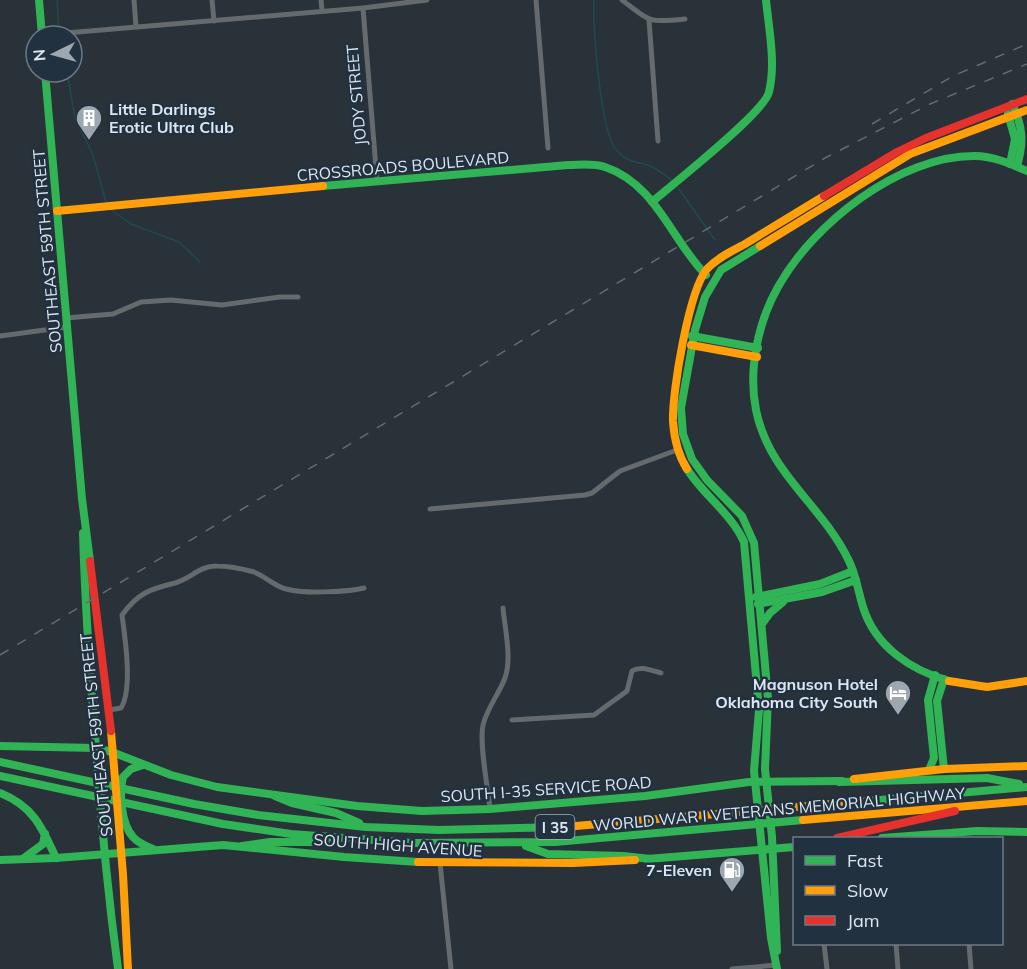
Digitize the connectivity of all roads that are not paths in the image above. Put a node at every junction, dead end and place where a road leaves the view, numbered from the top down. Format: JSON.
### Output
{"nodes":[{"id":1,"x":39,"y":0,"type":"edge"},
{"id":2,"x":134,"y":0,"type":"edge"},
{"id":3,"x":212,"y":0,"type":"edge"},
{"id":4,"x":321,"y":0,"type":"edge"},
{"id":5,"x":417,"y":0,"type":"edge"},
{"id":6,"x":427,"y":0,"type":"edge"},
{"id":7,"x":536,"y":0,"type":"edge"},
{"id":8,"x":622,"y":0,"type":"edge"},
{"id":9,"x":766,"y":0,"type":"edge"},
{"id":10,"x":363,"y":8,"type":"junction"},
{"id":11,"x":322,"y":10,"type":"junction"},
{"id":12,"x":685,"y":19,"type":"dead end"},
{"id":13,"x":649,"y":20,"type":"junction"},
{"id":14,"x":214,"y":21,"type":"junction"},
{"id":15,"x":41,"y":24,"type":"edge"},
{"id":16,"x":136,"y":26,"type":"junction"},
{"id":17,"x":84,"y":32,"type":"edge"},
{"id":18,"x":46,"y":84,"type":"edge"},
{"id":19,"x":1027,"y":99,"type":"edge"},
{"id":20,"x":1008,"y":106,"type":"junction"},
{"id":21,"x":1027,"y":110,"type":"edge"},
{"id":22,"x":1013,"y":115,"type":"junction"},
{"id":23,"x":658,"y":141,"type":"dead end"},
{"id":24,"x":548,"y":148,"type":"dead end"},
{"id":25,"x":1013,"y":165,"type":"junction"},
{"id":26,"x":1027,"y":171,"type":"edge"},
{"id":27,"x":377,"y":181,"type":"junction"},
{"id":28,"x":652,"y":202,"type":"junction"},
{"id":29,"x":57,"y":211,"type":"junction"},
{"id":30,"x":704,"y":272,"type":"junction"},
{"id":31,"x":712,"y":280,"type":"junction"},
{"id":32,"x":298,"y":297,"type":"dead end"},
{"id":33,"x":66,"y":318,"type":"junction"},
{"id":34,"x":67,"y":327,"type":"junction"},
{"id":35,"x":0,"y":336,"type":"edge"},
{"id":36,"x":684,"y":339,"type":"junction"},
{"id":37,"x":694,"y":341,"type":"junction"},
{"id":38,"x":758,"y":348,"type":"junction"},
{"id":39,"x":756,"y":357,"type":"junction"},
{"id":40,"x":677,"y":450,"type":"junction"},
{"id":41,"x":82,"y":498,"type":"junction"},
{"id":42,"x":430,"y":509,"type":"dead end"},
{"id":43,"x":854,"y":575,"type":"junction"},
{"id":44,"x":364,"y":588,"type":"dead end"},
{"id":45,"x":789,"y":599,"type":"junction"},
{"id":46,"x":760,"y":600,"type":"junction"},
{"id":47,"x":750,"y":601,"type":"junction"},
{"id":48,"x":503,"y":608,"type":"dead end"},
{"id":49,"x":762,"y":624,"type":"junction"},
{"id":50,"x":661,"y":674,"type":"dead end"},
{"id":51,"x":935,"y":675,"type":"junction"},
{"id":52,"x":944,"y":679,"type":"junction"},
{"id":53,"x":1027,"y":681,"type":"edge"},
{"id":54,"x":109,"y":710,"type":"junction"},
{"id":55,"x":512,"y":720,"type":"dead end"},
{"id":56,"x":0,"y":746,"type":"edge"},
{"id":57,"x":96,"y":748,"type":"junction"},
{"id":58,"x":112,"y":752,"type":"junction"},
{"id":59,"x":0,"y":762,"type":"edge"},
{"id":60,"x":142,"y":765,"type":"junction"},
{"id":61,"x":1027,"y":766,"type":"edge"},
{"id":62,"x":944,"y":769,"type":"junction"},
{"id":63,"x":929,"y":770,"type":"junction"},
{"id":64,"x":0,"y":776,"type":"edge"},
{"id":65,"x":754,"y":782,"type":"junction"},
{"id":66,"x":839,"y":782,"type":"junction"},
{"id":67,"x":767,"y":783,"type":"junction"},
{"id":68,"x":1027,"y":786,"type":"edge"},
{"id":69,"x":0,"y":793,"type":"edge"},
{"id":70,"x":275,"y":796,"type":"junction"},
{"id":71,"x":1027,"y":801,"type":"edge"},
{"id":72,"x":976,"y":805,"type":"junction"},
{"id":73,"x":490,"y":809,"type":"junction"},
{"id":74,"x":366,"y":827,"type":"junction"},
{"id":75,"x":1027,"y":832,"type":"edge"},
{"id":76,"x":45,"y":833,"type":"junction"},
{"id":77,"x":959,"y":835,"type":"edge"},
{"id":78,"x":842,"y":837,"type":"edge"},
{"id":79,"x":910,"y":837,"type":"edge"},
{"id":80,"x":365,"y":841,"type":"junction"},
{"id":81,"x":521,"y":844,"type":"junction"},
{"id":82,"x":242,"y":846,"type":"junction"},
{"id":83,"x":793,"y":847,"type":"edge"},
{"id":84,"x":153,"y":849,"type":"junction"},
{"id":85,"x":773,"y":849,"type":"junction"},
{"id":86,"x":761,"y":850,"type":"junction"},
{"id":87,"x":120,"y":852,"type":"junction"},
{"id":88,"x":105,"y":854,"type":"junction"},
{"id":89,"x":24,"y":858,"type":"junction"},
{"id":90,"x":56,"y":858,"type":"junction"},
{"id":91,"x":651,"y":859,"type":"junction"},
{"id":92,"x":0,"y":860,"type":"edge"},
{"id":93,"x":440,"y":863,"type":"junction"},
{"id":94,"x":824,"y":945,"type":"edge"},
{"id":95,"x":896,"y":945,"type":"edge"},
{"id":96,"x":969,"y":945,"type":"edge"},
{"id":97,"x":777,"y":967,"type":"edge"},
{"id":98,"x":118,"y":969,"type":"edge"},
{"id":99,"x":128,"y":969,"type":"edge"},
{"id":100,"x":452,"y":969,"type":"edge"},
{"id":101,"x":732,"y":969,"type":"edge"},
{"id":102,"x":827,"y":969,"type":"edge"},
{"id":103,"x":898,"y":969,"type":"edge"},
{"id":104,"x":971,"y":969,"type":"edge"}],
"edges":[{"from":1,"to":15,"type":"main road"},
{"from":2,"to":16,"type":"street"},
{"from":3,"to":14,"type":"street"},
{"from":4,"to":11,"type":"street"},
{"from":5,"to":6,"type":"street"},
{"from":5,"to":10,"type":"street"},
{"from":7,"to":24,"type":"street"},
{"from":8,"to":13,"type":"street"},
{"from":9,"to":28,"type":"main road"},
{"from":10,"to":11,"type":"street"},
{"from":10,"to":27,"type":"street","name":"JODY STREET"},
{"from":11,"to":14,"type":"street"},
{"from":12,"to":13,"type":"street"},
{"from":13,"to":23,"type":"street"},
{"from":14,"to":16,"type":"street"},
{"from":16,"to":17,"type":"street"},
{"from":18,"to":29,"type":"main road","name":"SOUTHEAST 59TH STREET"},
{"from":19,"to":20,"type":"main road"},
{"from":20,"to":22,"type":"main road"},
{"from":20,"to":30,"type":"main road"},
{"from":21,"to":22,"type":"main road"},
{"from":22,"to":25,"type":"main road"},
{"from":22,"to":31,"type":"main road"},
{"from":25,"to":26,"type":"main road"},
{"from":25,"to":38,"type":"main road"},
{"from":27,"to":28,"type":"main road","name":"CROSSROADS BOULEVARD"},
{"from":27,"to":29,"type":"main road","name":"CROSSROADS BOULEVARD"},
{"from":28,"to":30,"type":"main road","name":"CROSSROADS BOULEVARD"},
{"from":29,"to":33,"type":"main road","name":"SOUTHEAST 59TH STREET"},
{"from":30,"to":31,"type":"main road","name":"CROSSROADS BOULEVARD"},
{"from":30,"to":36,"type":"main road"},
{"from":31,"to":37,"type":"main road"},
{"from":32,"to":33,"type":"street"},
{"from":33,"to":34,"type":"main road","name":"SOUTHEAST 59TH STREET"},
{"from":34,"to":35,"type":"street"},
{"from":34,"to":41,"type":"main road","name":"SOUTHEAST 59TH STREET"},
{"from":36,"to":37,"type":"main road"},
{"from":36,"to":40,"type":"main road"},
{"from":37,"to":38,"type":"main road"},
{"from":37,"to":39,"type":"main road"},
{"from":37,"to":46,"type":"main road"},
{"from":38,"to":39,"type":"main road"},
{"from":39,"to":43,"type":"main road"},
{"from":40,"to":42,"type":"street"},
{"from":40,"to":47,"type":"main road"},
{"from":41,"to":54,"type":"main road","name":"SOUTHEAST 59TH STREET"},
{"from":41,"to":57,"type":"main road","name":"SOUTHEAST 59TH STREET"},
{"from":43,"to":45,"type":"main road"},
{"from":43,"to":46,"type":"main road"},
{"from":43,"to":51,"type":"main road"},
{"from":44,"to":54,"type":"street"},
{"from":45,"to":46,"type":"main road"},
{"from":45,"to":49,"type":"main road"},
{"from":46,"to":47,"type":"main road"},
{"from":46,"to":49,"type":"main road"},
{"from":47,"to":65,"type":"main road"},
{"from":48,"to":73,"type":"street"},
{"from":49,"to":67,"type":"main road"},
{"from":50,"to":55,"type":"street"},
{"from":51,"to":52,"type":"main road"},
{"from":51,"to":63,"type":"main road"},
{"from":52,"to":53,"type":"main road"},
{"from":52,"to":62,"type":"main road"},
{"from":54,"to":58,"type":"main road","name":"SOUTHEAST 59TH STREET"},
{"from":56,"to":57,"type":"main road","name":"SOUTH I-35 SERVICE ROAD"},
{"from":57,"to":58,"type":"main road","name":"SOUTH I-35 SERVICE ROAD"},
{"from":57,"to":88,"type":"main road","name":"SOUTHEAST 59TH STREET"},
{"from":58,"to":60,"type":"main road","name":"SOUTH I-35 SERVICE ROAD"},
{"from":58,"to":87,"type":"main road","name":"SOUTHEAST 59TH STREET"},
{"from":59,"to":74,"type":"main road","name":"WORLD WAR I VETERANS MEMORIAL HIGHWAY","number":"I 35"},
{"from":60,"to":70,"type":"main road","name":"SOUTH I-35 SERVICE ROAD"},
{"from":60,"to":84,"type":"main road"},
{"from":61,"to":62,"type":"main road","name":"SOUTH I-35 SERVICE ROAD"},
{"from":62,"to":63,"type":"main road","name":"SOUTH I-35 SERVICE ROAD"},
{"from":63,"to":66,"type":"main road","name":"SOUTH I-35 SERVICE ROAD"},
{"from":64,"to":80,"type":"main road","name":"WORLD WAR I VETERANS MEMORIAL HIGHWAY","number":"I 35"},
{"from":65,"to":67,"type":"main road","name":"SOUTH I-35 SERVICE ROAD"},
{"from":65,"to":73,"type":"main road","name":"SOUTH I-35 SERVICE ROAD"},
{"from":65,"to":86,"type":"main road"},
{"from":66,"to":67,"type":"main road","name":"SOUTH I-35 SERVICE ROAD"},
{"from":66,"to":68,"type":"main road"},
{"from":67,"to":85,"type":"main road"},
{"from":68,"to":74,"type":"main road","name":"WORLD WAR I VETERANS MEMORIAL HIGHWAY","number":"I 35"},
{"from":69,"to":76,"type":"main road"},
{"from":70,"to":73,"type":"main road","name":"SOUTH I-35 SERVICE ROAD"},
{"from":70,"to":74,"type":"main road"},
{"from":71,"to":72,"type":"main road","name":"WORLD WAR I VETERANS MEMORIAL HIGHWAY","number":"I 35"},
{"from":72,"to":78,"type":"main road"},
{"from":72,"to":81,"type":"main road","name":"WORLD WAR I VETERANS MEMORIAL HIGHWAY","number":"I 35"},
{"from":75,"to":77,"type":"main road"},
{"from":76,"to":89,"type":"main road"},
{"from":76,"to":90,"type":"main road"},
{"from":77,"to":79,"type":"main road"},
{"from":80,"to":81,"type":"main road","name":"WORLD WAR I VETERANS MEMORIAL HIGHWAY","number":"I 35"},
{"from":80,"to":82,"type":"main road"},
{"from":81,"to":91,"type":"main road"},
{"from":82,"to":84,"type":"main road","name":"SOUTH HIGH AVENUE"},
{"from":82,"to":93,"type":"main road","name":"SOUTH HIGH AVENUE"},
{"from":83,"to":85,"type":"main road","name":"SOUTH HIGH AVENUE"},
{"from":84,"to":87,"type":"main road","name":"SOUTH HIGH AVENUE"},
{"from":85,"to":86,"type":"main road","name":"SOUTH HIGH AVENUE"},
{"from":85,"to":97,"type":"main road"},
{"from":86,"to":91,"type":"main road","name":"SOUTH HIGH AVENUE"},
{"from":86,"to":97,"type":"main road"},
{"from":87,"to":88,"type":"main road","name":"SOUTH HIGH AVENUE"},
{"from":87,"to":99,"type":"main road","name":"SOUTHEAST 59TH STREET"},
{"from":88,"to":90,"type":"main road","name":"SOUTH HIGH AVENUE"},
{"from":88,"to":98,"type":"main road","name":"SOUTHEAST 59TH STREET"},
{"from":89,"to":90,"type":"main road","name":"SOUTH HIGH AVENUE"},
{"from":89,"to":92,"type":"main road","name":"SOUTH HIGH AVENUE"},
{"from":91,"to":93,"type":"main road","name":"SOUTH HIGH AVENUE"},
{"from":93,"to":100,"type":"street"},
{"from":94,"to":102,"type":"street"},
{"from":95,"to":103,"type":"street"},
{"from":96,"to":104,"type":"street"},
{"from":97,"to":101,"type":"street"}]}
